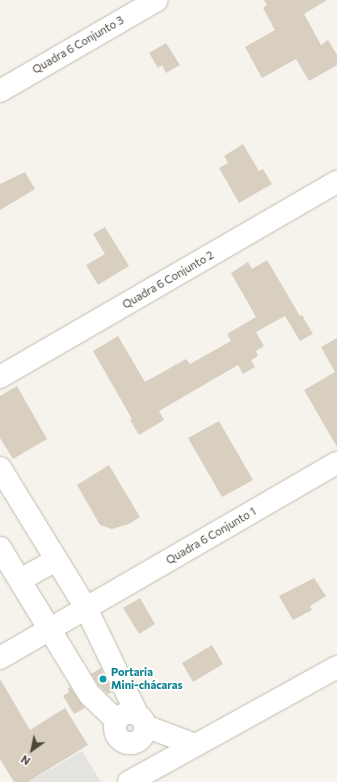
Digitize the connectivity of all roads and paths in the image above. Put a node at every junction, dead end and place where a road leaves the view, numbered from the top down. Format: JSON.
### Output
{"nodes":[{"id":1,"x":156,"y":0,"type":"edge"},
{"id":2,"x":0,"y":91,"type":"edge"},
{"id":3,"x":337,"y":182,"type":"edge"},
{"id":4,"x":0,"y":377,"type":"edge"},
{"id":5,"x":337,"y":463,"type":"edge"},
{"id":6,"x":0,"y":468,"type":"edge"},
{"id":7,"x":0,"y":548,"type":"edge"},
{"id":8,"x":56,"y":560,"type":"junction"},
{"id":9,"x":20,"y":580,"type":"junction"},
{"id":10,"x":86,"y":608,"type":"junction"},
{"id":11,"x":49,"y":629,"type":"junction"},
{"id":12,"x":0,"y":658,"type":"edge"},
{"id":13,"x":337,"y":667,"type":"edge"},
{"id":14,"x":116,"y":720,"type":"junction"},
{"id":15,"x":141,"y":720,"type":"junction"},
{"id":16,"x":124,"y":743,"type":"junction"},
{"id":17,"x":195,"y":745,"type":"junction"},
{"id":18,"x":136,"y":778,"type":"edge"}],
"edges":[{"from":1,"to":2,"type":"street","name":"Quadra 6 Conjunto 3"},
{"from":3,"to":4,"type":"street","name":"Quadra 6 Conjunto 2"},
{"from":5,"to":10,"type":"street","name":"Quadra 6 Conjunto 1"},
{"from":6,"to":8,"type":"street"},
{"from":7,"to":9,"type":"street"},
{"from":8,"to":9,"type":"street"},
{"from":8,"to":10,"type":"street"},
{"from":9,"to":11,"type":"street"},
{"from":10,"to":11,"type":"street","name":"Quadra 6 Conjunto 1"},
{"from":10,"to":15,"type":"street"},
{"from":11,"to":12,"type":"street","name":"Quadra 6 Conjunto 1"},
{"from":11,"to":14,"type":"street"},
{"from":13,"to":17,"type":"street"},
{"from":14,"to":15,"type":"street"},
{"from":14,"to":16,"type":"street"},
{"from":15,"to":16,"type":"street"},
{"from":15,"to":17,"type":"street"},
{"from":16,"to":18,"type":"street"},
{"from":17,"to":18,"type":"street"}]}
